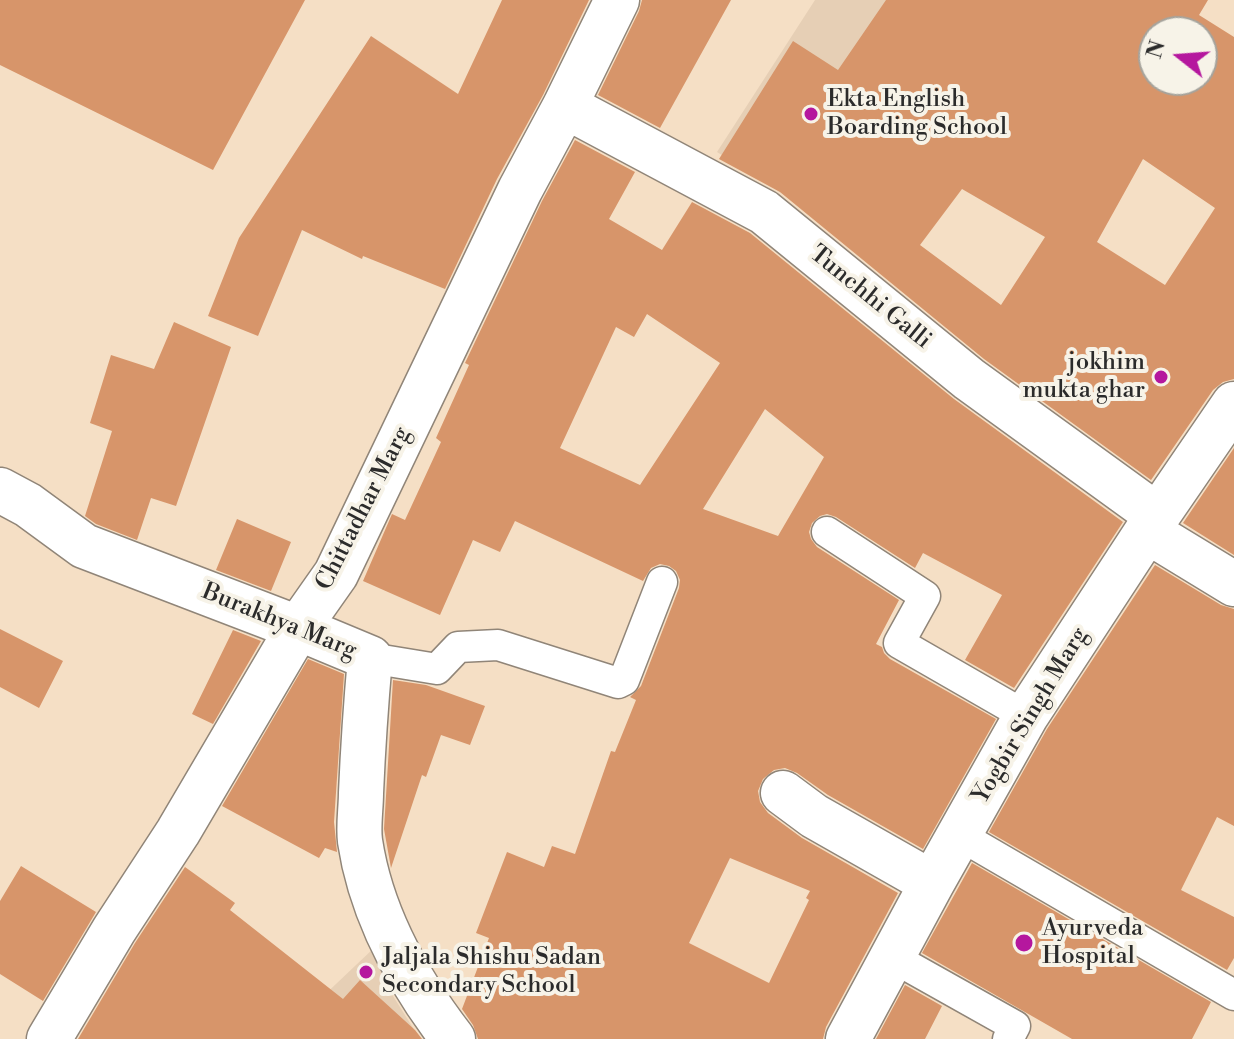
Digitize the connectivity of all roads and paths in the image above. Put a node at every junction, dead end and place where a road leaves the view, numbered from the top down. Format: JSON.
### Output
{"nodes":[{"id":1,"x":617,"y":0,"type":"edge"},
{"id":2,"x":565,"y":106,"type":"junction"},
{"id":3,"x":1234,"y":404,"type":"edge"},
{"id":4,"x":0,"y":490,"type":"edge"},
{"id":5,"x":1153,"y":524,"type":"junction"},
{"id":6,"x":827,"y":532,"type":"dead end"},
{"id":7,"x":662,"y":582,"type":"dead end"},
{"id":8,"x":1234,"y":584,"type":"edge"},
{"id":9,"x":298,"y":628,"type":"junction"},
{"id":10,"x":370,"y":658,"type":"junction"},
{"id":11,"x":1026,"y":716,"type":"junction"},
{"id":12,"x":783,"y":793,"type":"dead end"},
{"id":13,"x":959,"y":835,"type":"junction"},
{"id":14,"x":932,"y":883,"type":"junction"},
{"id":15,"x":892,"y":957,"type":"junction"},
{"id":16,"x":1234,"y":995,"type":"edge"},
{"id":17,"x":49,"y":1039,"type":"edge"},
{"id":18,"x":453,"y":1039,"type":"edge"},
{"id":19,"x":848,"y":1039,"type":"edge"},
{"id":20,"x":1008,"y":1039,"type":"edge"}],
"edges":[{"from":1,"to":2,"type":"street","name":"Chittadhar Marg"},
{"from":2,"to":5,"type":"street","name":"Tunchhi Galli"},
{"from":2,"to":9,"type":"street","name":"Chittadhar Marg"},
{"from":3,"to":5,"type":"street","name":"Yogbir Singh Marg"},
{"from":4,"to":9,"type":"street","name":"Burakhya Marg"},
{"from":5,"to":8,"type":"street","name":"Tunchhi Galli"},
{"from":5,"to":11,"type":"street","name":"Yogbir Singh Marg"},
{"from":6,"to":11,"type":"lane"},
{"from":7,"to":10,"type":"lane"},
{"from":9,"to":10,"type":"street","name":"Burakhya Marg"},
{"from":9,"to":17,"type":"street","name":"Chittadhar Marg"},
{"from":10,"to":18,"type":"street","name":"Burakhya Marg"},
{"from":11,"to":13,"type":"street","name":"Yogbir Singh Marg"},
{"from":12,"to":14,"type":"street"},
{"from":13,"to":14,"type":"street","name":"Yogbir Singh Marg"},
{"from":13,"to":16,"type":"lane"},
{"from":14,"to":15,"type":"street","name":"Yogbir Singh Marg"},
{"from":15,"to":19,"type":"street","name":"Yogbir Singh Marg"},
{"from":15,"to":20,"type":"lane"}]}
